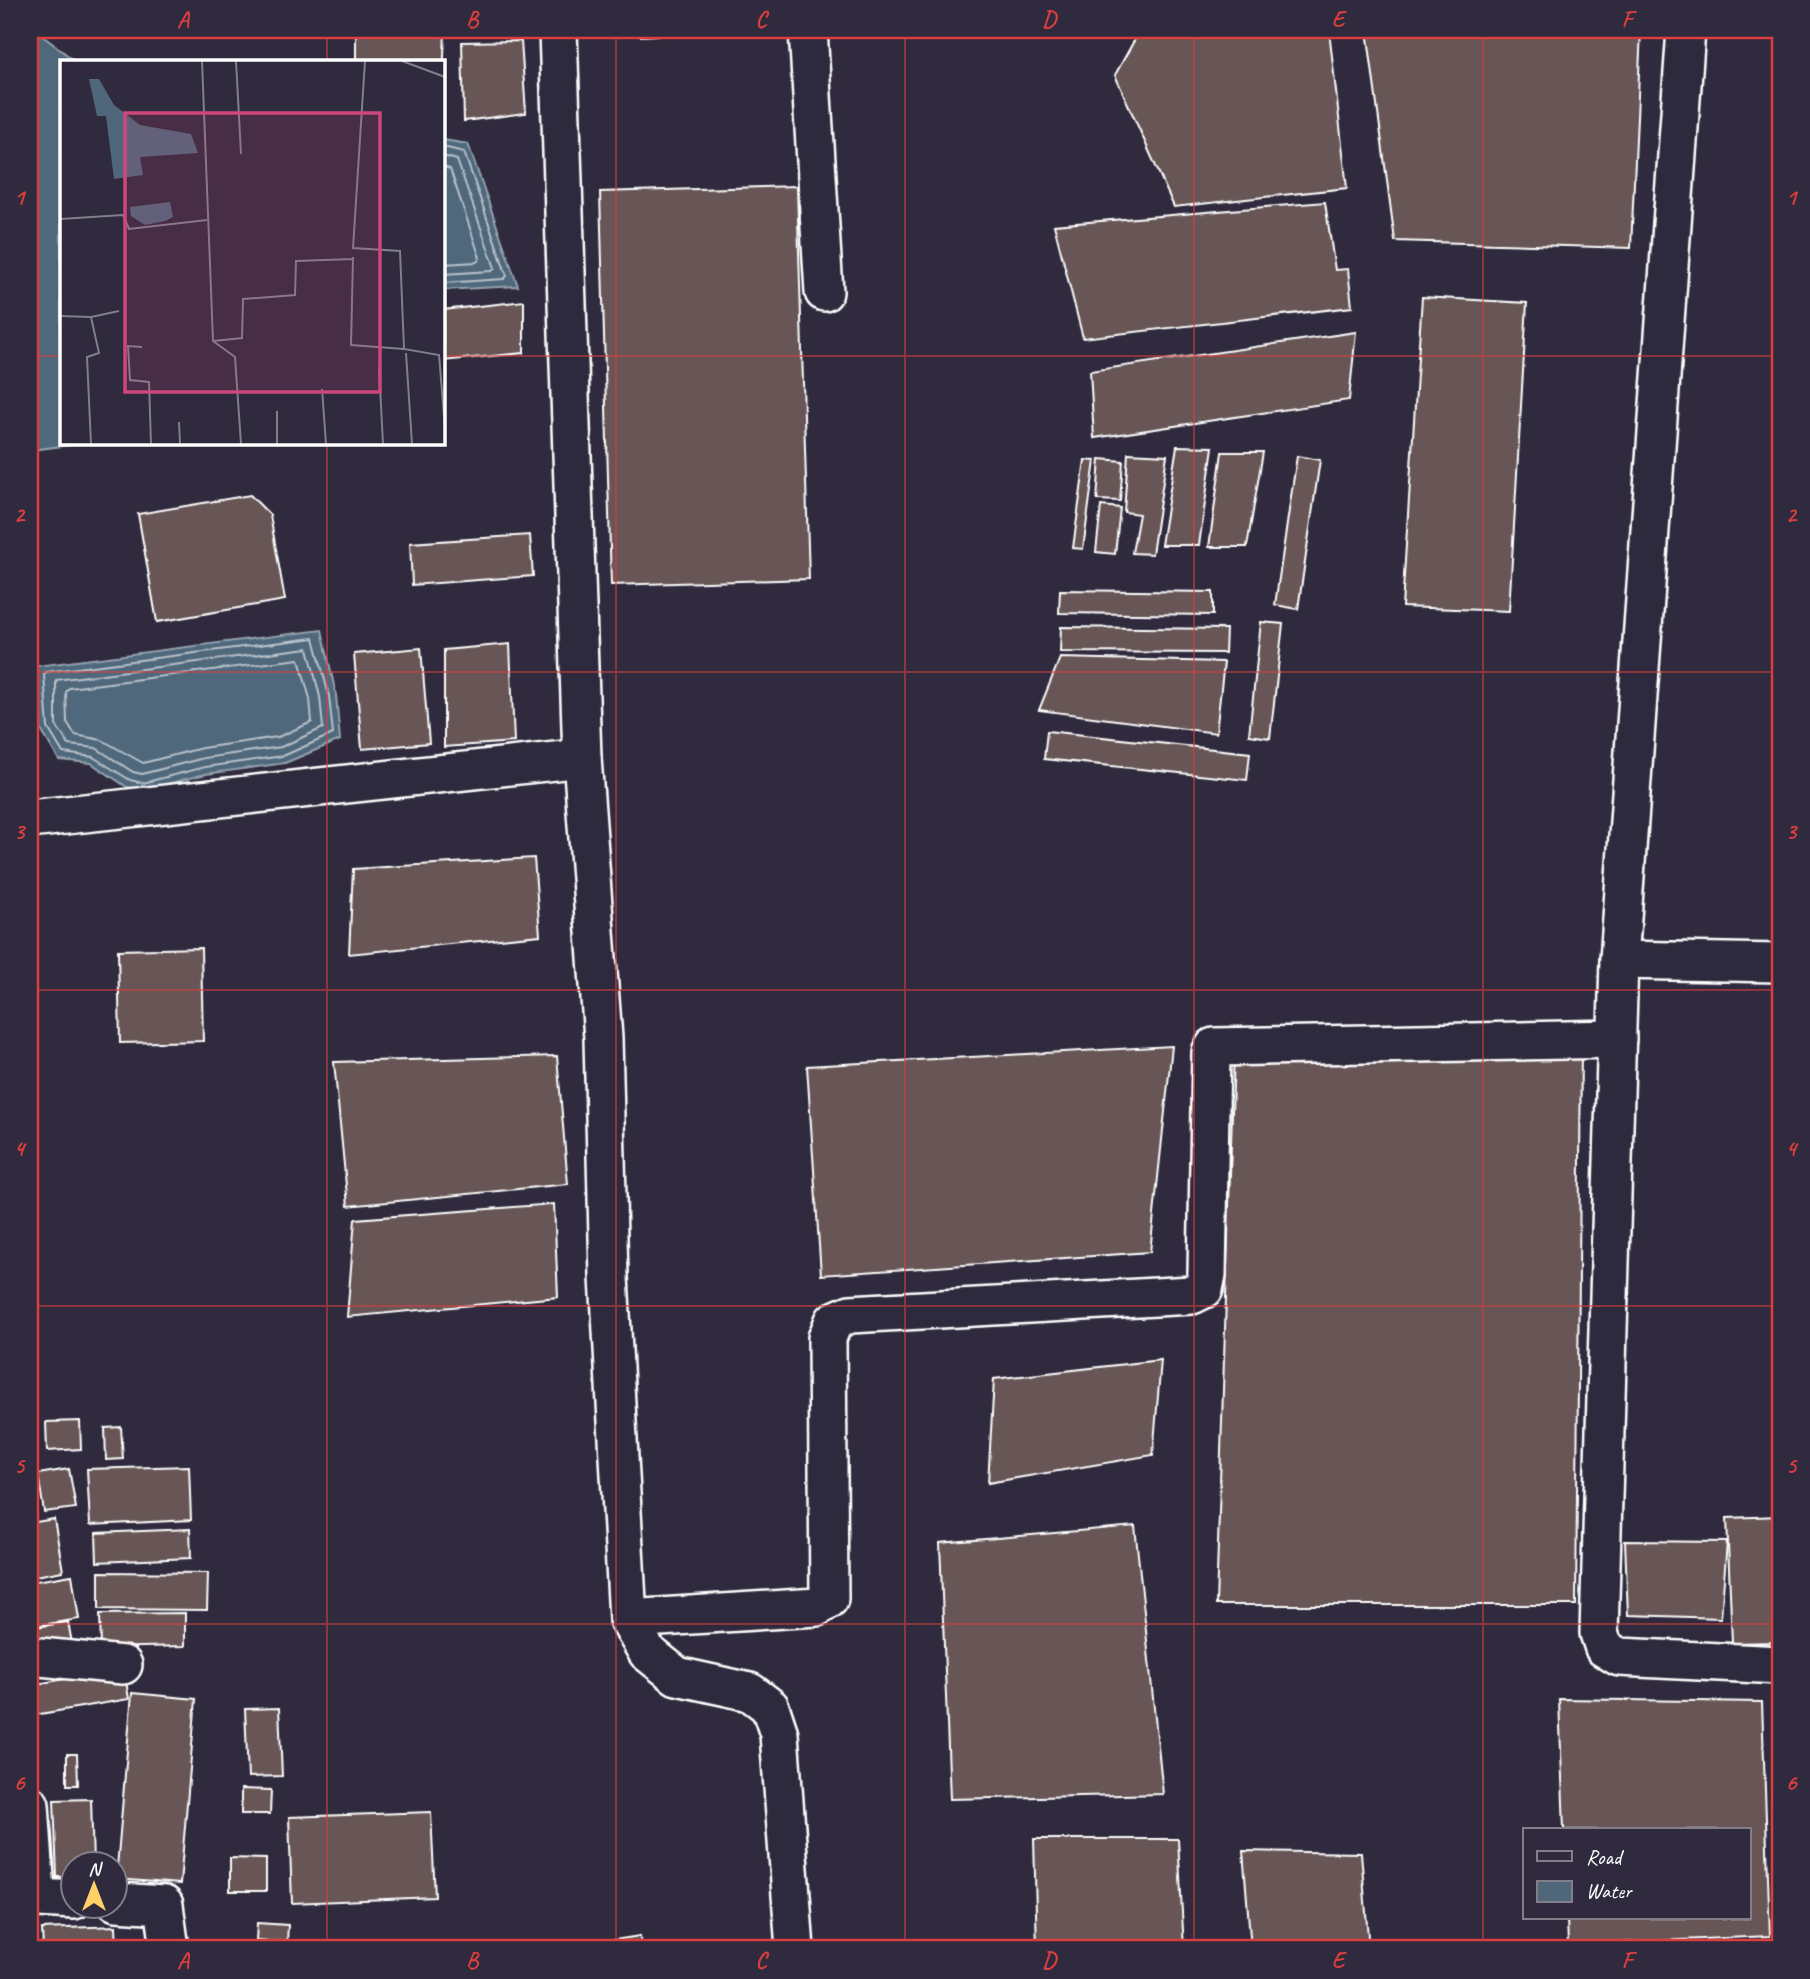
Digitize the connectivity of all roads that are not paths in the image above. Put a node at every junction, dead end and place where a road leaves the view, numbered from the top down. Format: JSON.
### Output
{"nodes":[{"id":1,"x":558,"y":30,"type":"edge"},
{"id":2,"x":808,"y":30,"type":"edge"},
{"id":3,"x":1686,"y":30,"type":"edge"},
{"id":4,"x":824,"y":292,"type":"dead end"},
{"id":5,"x":582,"y":758,"type":"junction"},
{"id":6,"x":30,"y":819,"type":"edge"},
{"id":7,"x":1619,"y":960,"type":"junction"},
{"id":8,"x":1780,"y":963,"type":"edge"},
{"id":9,"x":1617,"y":1039,"type":"junction"},
{"id":10,"x":628,"y":1619,"type":"junction"},
{"id":11,"x":30,"y":1656,"type":"edge"},
{"id":12,"x":123,"y":1665,"type":"dead end"},
{"id":13,"x":1780,"y":1665,"type":"edge"},
{"id":14,"x":30,"y":1805,"type":"edge"},
{"id":15,"x":60,"y":1899,"type":"edge"},
{"id":16,"x":130,"y":1903,"type":"edge"},
{"id":17,"x":170,"y":1949,"type":"edge"},
{"id":18,"x":794,"y":1949,"type":"edge"}],
"edges":[{"from":1,"to":5,"type":"street"},
{"from":2,"to":4,"type":"street"},
{"from":3,"to":7,"type":"street"},
{"from":5,"to":6,"type":"street"},
{"from":5,"to":10,"type":"street"},
{"from":7,"to":8,"type":"street"},
{"from":7,"to":9,"type":"street"},
{"from":9,"to":10,"type":"street"},
{"from":9,"to":13,"type":"street"},
{"from":10,"to":18,"type":"street"},
{"from":11,"to":12,"type":"street"},
{"from":14,"to":15,"type":"street"},
{"from":16,"to":17,"type":"street"}]}
